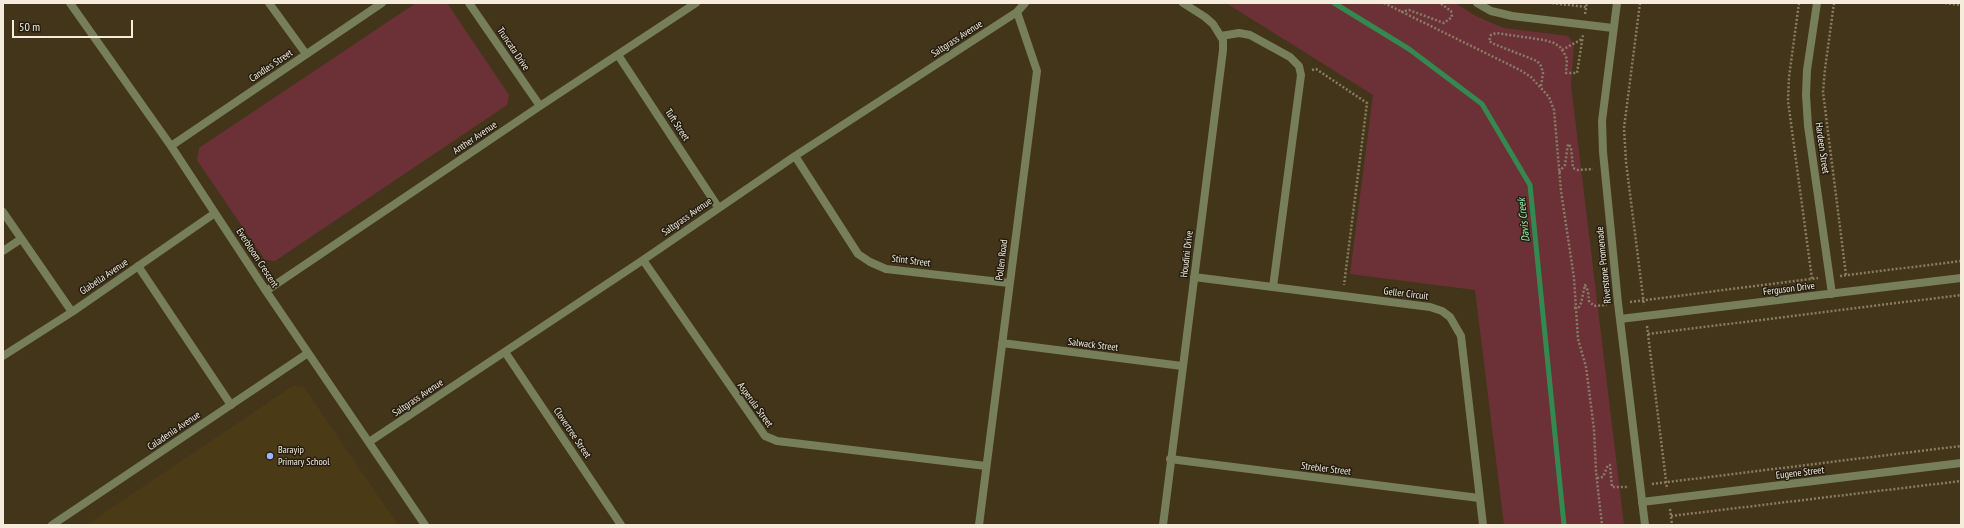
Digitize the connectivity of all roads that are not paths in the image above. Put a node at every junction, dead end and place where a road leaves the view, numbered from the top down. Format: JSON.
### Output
{"nodes":[{"id":1,"x":70,"y":3,"type":"edge"},
{"id":2,"x":269,"y":3,"type":"edge"},
{"id":3,"x":382,"y":3,"type":"edge"},
{"id":4,"x":469,"y":3,"type":"edge"},
{"id":5,"x":1025,"y":3,"type":"edge"},
{"id":6,"x":1183,"y":3,"type":"edge"},
{"id":7,"x":1477,"y":3,"type":"edge"},
{"id":8,"x":1617,"y":3,"type":"edge"},
{"id":9,"x":1817,"y":3,"type":"edge"},
{"id":10,"x":693,"y":4,"type":"edge"},
{"id":11,"x":1018,"y":12,"type":"junction"},
{"id":12,"x":1613,"y":28,"type":"junction"},
{"id":13,"x":1221,"y":36,"type":"junction"},
{"id":14,"x":306,"y":54,"type":"junction"},
{"id":15,"x":618,"y":55,"type":"junction"},
{"id":16,"x":540,"y":106,"type":"junction"},
{"id":17,"x":171,"y":146,"type":"junction"},
{"id":18,"x":795,"y":156,"type":"junction"},
{"id":19,"x":718,"y":207,"type":"junction"},
{"id":20,"x":3,"y":212,"type":"edge"},
{"id":21,"x":215,"y":213,"type":"junction"},
{"id":22,"x":22,"y":239,"type":"junction"},
{"id":23,"x":3,"y":251,"type":"edge"},
{"id":24,"x":643,"y":260,"type":"junction"},
{"id":25,"x":138,"y":266,"type":"junction"},
{"id":26,"x":1194,"y":277,"type":"junction"},
{"id":27,"x":1961,"y":278,"type":"edge"},
{"id":28,"x":1009,"y":283,"type":"junction"},
{"id":29,"x":1273,"y":287,"type":"junction"},
{"id":30,"x":266,"y":291,"type":"junction"},
{"id":31,"x":1832,"y":294,"type":"junction"},
{"id":32,"x":72,"y":312,"type":"junction"},
{"id":33,"x":1620,"y":319,"type":"junction"},
{"id":34,"x":1002,"y":343,"type":"junction"},
{"id":35,"x":505,"y":352,"type":"junction"},
{"id":36,"x":308,"y":353,"type":"junction"},
{"id":37,"x":3,"y":356,"type":"edge"},
{"id":38,"x":1182,"y":366,"type":"junction"},
{"id":39,"x":231,"y":405,"type":"junction"},
{"id":40,"x":369,"y":442,"type":"junction"},
{"id":41,"x":1170,"y":459,"type":"junction"},
{"id":42,"x":1961,"y":463,"type":"edge"},
{"id":43,"x":986,"y":466,"type":"junction"},
{"id":44,"x":1480,"y":498,"type":"junction"},
{"id":45,"x":1642,"y":502,"type":"junction"},
{"id":46,"x":52,"y":525,"type":"edge"},
{"id":47,"x":425,"y":525,"type":"edge"},
{"id":48,"x":621,"y":525,"type":"edge"},
{"id":49,"x":979,"y":525,"type":"edge"},
{"id":50,"x":1163,"y":525,"type":"edge"},
{"id":51,"x":1483,"y":525,"type":"edge"},
{"id":52,"x":1645,"y":525,"type":"edge"}],
"edges":[{"from":1,"to":17,"type":"street","name":"Everbloom Crescent"},
{"from":2,"to":14,"type":"street"},
{"from":3,"to":14,"type":"street","name":"Candles Street"},
{"from":4,"to":16,"type":"street","name":"Truncata Drive"},
{"from":5,"to":11,"type":"street"},
{"from":6,"to":13,"type":"street"},
{"from":7,"to":12,"type":"street"},
{"from":8,"to":12,"type":"street","name":"Riverstone Promenade"},
{"from":9,"to":31,"type":"street","name":"Hardeen Street"},
{"from":10,"to":15,"type":"street","name":"Anther Avenue"},
{"from":11,"to":18,"type":"street","name":"Saltgrass Avenue"},
{"from":11,"to":28,"type":"street","name":"Pollen Road"},
{"from":12,"to":33,"type":"street","name":"Riverstone Promenade"},
{"from":13,"to":26,"type":"street","name":"Houdini Drive"},
{"from":13,"to":29,"type":"street"},
{"from":14,"to":17,"type":"street","name":"Candles Street"},
{"from":15,"to":16,"type":"street","name":"Anther Avenue"},
{"from":15,"to":19,"type":"street","name":"Tuft Street"},
{"from":16,"to":30,"type":"street","name":"Anther Avenue"},
{"from":17,"to":21,"type":"street","name":"Everbloom Crescent"},
{"from":18,"to":19,"type":"street","name":"Saltgrass Avenue"},
{"from":18,"to":28,"type":"street","name":"Stint Street"},
{"from":19,"to":24,"type":"street","name":"Saltgrass Avenue"},
{"from":20,"to":22,"type":"street"},
{"from":21,"to":25,"type":"street","name":"Glabella Avenue"},
{"from":21,"to":30,"type":"street","name":"Everbloom Crescent"},
{"from":22,"to":23,"type":"street"},
{"from":22,"to":32,"type":"street"},
{"from":24,"to":35,"type":"street","name":"Saltgrass Avenue"},
{"from":24,"to":43,"type":"street","name":"Asperula Street"},
{"from":25,"to":32,"type":"street","name":"Glabella Avenue"},
{"from":25,"to":39,"type":"street"},
{"from":26,"to":29,"type":"street","name":"Geller Circuit"},
{"from":26,"to":38,"type":"street","name":"Houdini Drive"},
{"from":27,"to":31,"type":"street","name":"Ferguson Drive"},
{"from":28,"to":34,"type":"street","name":"Pollen Road"},
{"from":29,"to":44,"type":"street","name":"Geller Circuit"},
{"from":30,"to":36,"type":"street","name":"Everbloom Crescent"},
{"from":31,"to":33,"type":"street","name":"Ferguson Drive"},
{"from":32,"to":37,"type":"street","name":"Glabella Avenue"},
{"from":33,"to":45,"type":"street","name":"Riverstone Promenade"},
{"from":34,"to":38,"type":"street","name":"Salwack Street"},
{"from":34,"to":43,"type":"street","name":"Pollen Road"},
{"from":35,"to":40,"type":"street","name":"Saltgrass Avenue"},
{"from":35,"to":48,"type":"street","name":"Clovertree Street"},
{"from":36,"to":39,"type":"street","name":"Caladenia Avenue"},
{"from":36,"to":40,"type":"street","name":"Everbloom Crescent"},
{"from":38,"to":41,"type":"street","name":"Houdini Drive"},
{"from":39,"to":46,"type":"street","name":"Caladenia Avenue"},
{"from":40,"to":47,"type":"street","name":"Everbloom Crescent"},
{"from":41,"to":44,"type":"street","name":"Strebler Street"},
{"from":41,"to":50,"type":"street","name":"Houdini Drive"},
{"from":42,"to":45,"type":"street","name":"Eugene Street"},
{"from":43,"to":49,"type":"street","name":"Pollen Road"},
{"from":44,"to":51,"type":"street","name":"Geller Circuit"},
{"from":45,"to":52,"type":"street","name":"Riverstone Promenade"}]}
